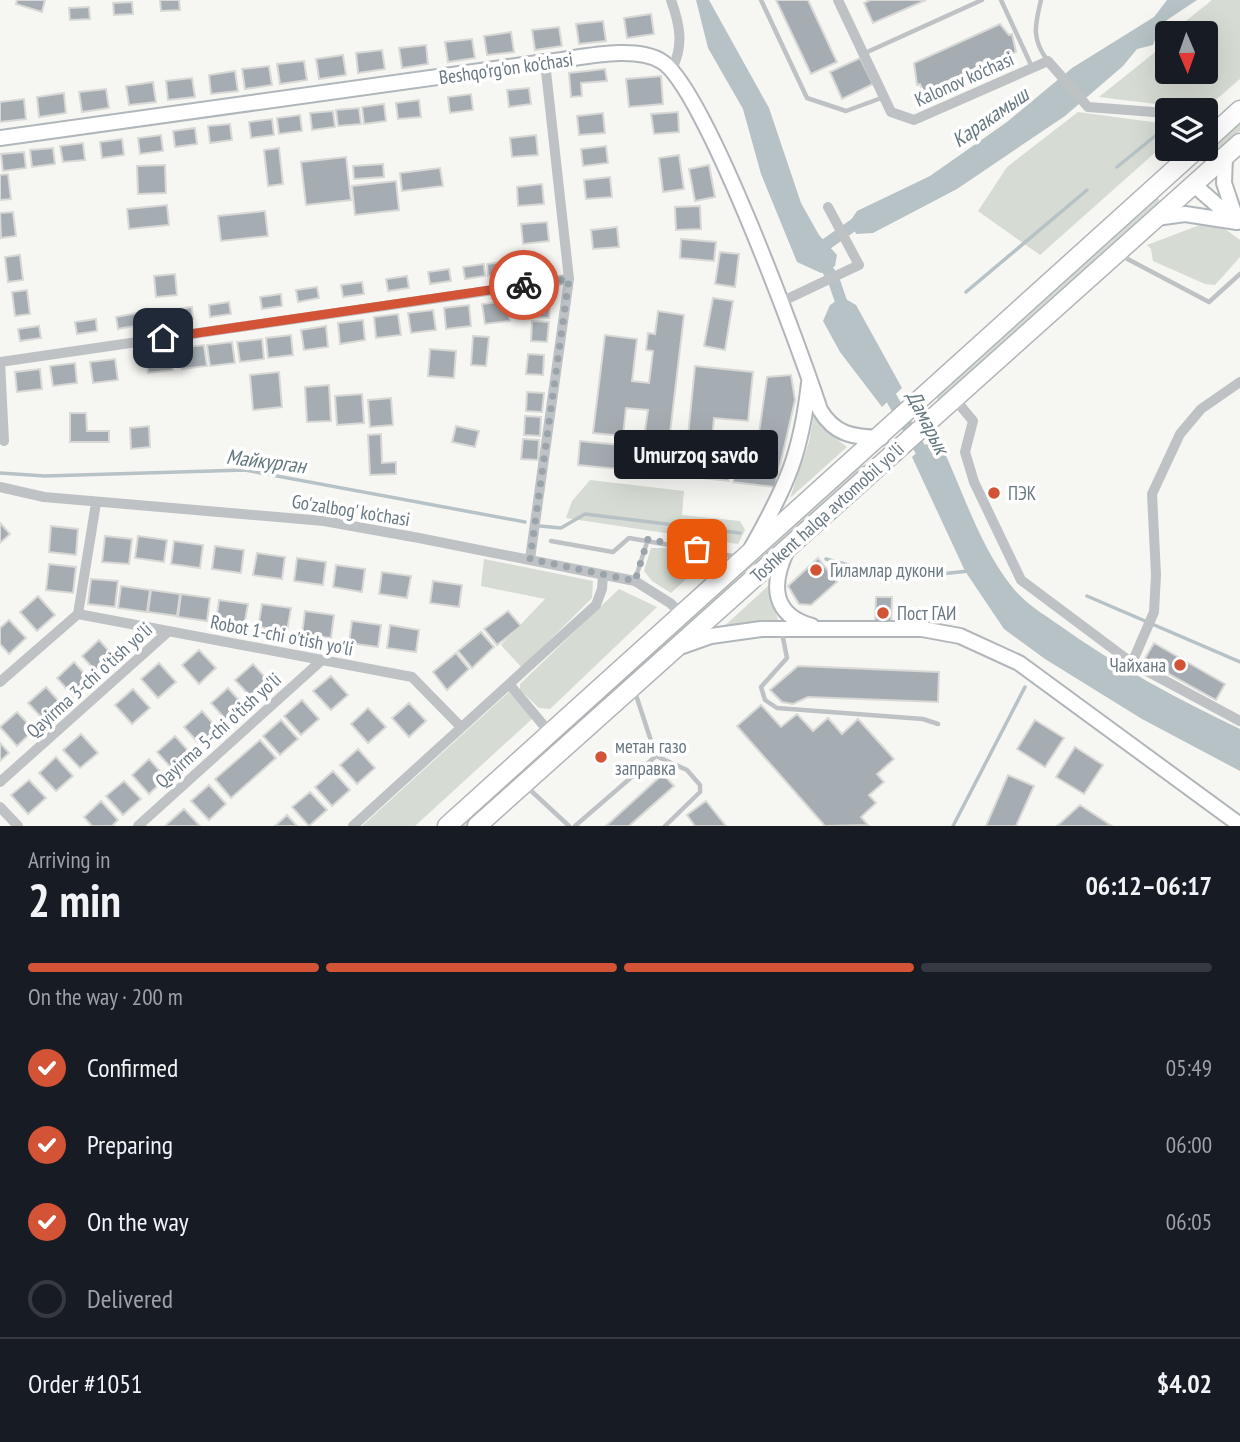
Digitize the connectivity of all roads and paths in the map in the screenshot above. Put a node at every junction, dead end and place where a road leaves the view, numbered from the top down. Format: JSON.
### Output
{"nodes":[{"id":1,"x":671,"y":0,"type":"edge"},
{"id":2,"x":761,"y":0,"type":"edge"},
{"id":3,"x":838,"y":0,"type":"edge"},
{"id":4,"x":982,"y":0,"type":"edge"},
{"id":5,"x":1001,"y":0,"type":"edge"},
{"id":6,"x":1041,"y":0,"type":"edge"},
{"id":7,"x":864,"y":53,"type":"junction"},
{"id":8,"x":545,"y":62,"type":"junction"},
{"id":9,"x":1050,"y":63,"type":"junction"},
{"id":10,"x":1032,"y":68,"type":"junction"},
{"id":11,"x":672,"y":69,"type":"junction"},
{"id":12,"x":884,"y":97,"type":"junction"},
{"id":13,"x":1240,"y":110,"type":"edge"},
{"id":14,"x":1155,"y":112,"type":"edge"},
{"id":15,"x":1218,"y":122,"type":"edge"},
{"id":16,"x":0,"y":138,"type":"edge"},
{"id":17,"x":1240,"y":143,"type":"edge"},
{"id":18,"x":1225,"y":156,"type":"junction"},
{"id":19,"x":1184,"y":161,"type":"edge"},
{"id":20,"x":1177,"y":167,"type":"junction"},
{"id":21,"x":1193,"y":184,"type":"junction"},
{"id":22,"x":828,"y":207,"type":"dead end"},
{"id":23,"x":1156,"y":218,"type":"junction"},
{"id":24,"x":1238,"y":223,"type":"edge"},
{"id":25,"x":1116,"y":253,"type":"junction"},
{"id":26,"x":1240,"y":274,"type":"edge"},
{"id":27,"x":569,"y":279,"type":"junction"},
{"id":28,"x":783,"y":302,"type":"junction"},
{"id":29,"x":0,"y":362,"type":"edge"},
{"id":30,"x":810,"y":378,"type":"junction"},
{"id":31,"x":1240,"y":382,"type":"edge"},
{"id":32,"x":948,"y":403,"type":"junction"},
{"id":33,"x":881,"y":438,"type":"junction"},
{"id":34,"x":4,"y":441,"type":"dead end"},
{"id":35,"x":0,"y":487,"type":"edge"},
{"id":36,"x":96,"y":503,"type":"junction"},
{"id":37,"x":648,"y":539,"type":"junction"},
{"id":38,"x":551,"y":541,"type":"dead end"},
{"id":39,"x":788,"y":547,"type":"junction"},
{"id":40,"x":530,"y":559,"type":"junction"},
{"id":41,"x":746,"y":559,"type":"junction"},
{"id":42,"x":603,"y":575,"type":"junction"},
{"id":43,"x":635,"y":581,"type":"junction"},
{"id":44,"x":78,"y":614,"type":"junction"},
{"id":45,"x":683,"y":615,"type":"junction"},
{"id":46,"x":820,"y":628,"type":"junction"},
{"id":47,"x":781,"y":629,"type":"junction"},
{"id":48,"x":169,"y":631,"type":"junction"},
{"id":49,"x":673,"y":650,"type":"junction"},
{"id":50,"x":322,"y":660,"type":"junction"},
{"id":51,"x":1132,"y":663,"type":"junction"},
{"id":52,"x":0,"y":682,"type":"edge"},
{"id":53,"x":509,"y":684,"type":"junction"},
{"id":54,"x":633,"y":686,"type":"junction"},
{"id":55,"x":581,"y":706,"type":"junction"},
{"id":56,"x":594,"y":721,"type":"junction"},
{"id":57,"x":1240,"y":721,"type":"edge"},
{"id":58,"x":938,"y":724,"type":"dead end"},
{"id":59,"x":460,"y":726,"type":"junction"},
{"id":60,"x":550,"y":733,"type":"junction"},
{"id":61,"x":656,"y":756,"type":"junction"},
{"id":62,"x":0,"y":782,"type":"edge"},
{"id":63,"x":524,"y":784,"type":"junction"},
{"id":64,"x":0,"y":807,"type":"edge"},
{"id":65,"x":1240,"y":825,"type":"edge"},
{"id":66,"x":18,"y":826,"type":"edge"},
{"id":67,"x":138,"y":826,"type":"edge"},
{"id":68,"x":353,"y":826,"type":"edge"},
{"id":69,"x":447,"y":826,"type":"edge"},
{"id":70,"x":477,"y":826,"type":"edge"},
{"id":71,"x":569,"y":826,"type":"edge"},
{"id":72,"x":575,"y":826,"type":"edge"},
{"id":73,"x":665,"y":826,"type":"edge"}],
"edges":[{"from":1,"to":11,"type":"street"},
{"from":2,"to":12,"type":"lane"},
{"from":3,"to":7,"type":"street","name":"Kalonov ko'chasi"},
{"from":4,"to":7,"type":"lane"},
{"from":5,"to":10,"type":"lane"},
{"from":6,"to":9,"type":"lane"},
{"from":7,"to":12,"type":"street","name":"Kalonov ko'chasi"},
{"from":8,"to":11,"type":"main road","name":"Beshqo'rg'on ko'chasi"},
{"from":8,"to":16,"type":"main road","name":"Beshqo'rg'on ko'chasi"},
{"from":8,"to":27,"type":"street"},
{"from":9,"to":10,"type":"street","name":"Kalonov ko'chasi"},
{"from":9,"to":14,"type":"street"},
{"from":10,"to":12,"type":"street","name":"Kalonov ko'chasi"},
{"from":11,"to":28,"type":"main road"},
{"from":13,"to":15,"type":"highway"},
{"from":17,"to":18,"type":"highway","name":"Toshkent halqa avtomobil yo'li"},
{"from":18,"to":21,"type":"highway","name":"Toshkent halqa avtomobil yo'li"},
{"from":18,"to":24,"type":"main road"},
{"from":19,"to":20,"type":"highway","name":"Toshkent halqa avtomobil yo'li"},
{"from":20,"to":21,"type":"highway"},
{"from":20,"to":33,"type":"highway","name":"Toshkent halqa avtomobil yo'li"},
{"from":21,"to":23,"type":"highway","name":"Toshkent halqa avtomobil yo'li"},
{"from":21,"to":24,"type":"main road"},
{"from":22,"to":28,"type":"street"},
{"from":23,"to":24,"type":"main road"},
{"from":23,"to":25,"type":"highway","name":"Toshkent halqa avtomobil yo'li"},
{"from":25,"to":26,"type":"lane"},
{"from":25,"to":32,"type":"highway","name":"Toshkent halqa avtomobil yo'li"},
{"from":27,"to":29,"type":"street"},
{"from":27,"to":40,"type":"street"},
{"from":28,"to":30,"type":"main road"},
{"from":29,"to":34,"type":"street"},
{"from":30,"to":33,"type":"main road"},
{"from":30,"to":41,"type":"main road"},
{"from":31,"to":51,"type":"street"},
{"from":32,"to":39,"type":"highway","name":"Toshkent halqa avtomobil yo'li"},
{"from":32,"to":51,"type":"street"},
{"from":33,"to":41,"type":"highway","name":"Toshkent halqa avtomobil yo'li"},
{"from":35,"to":36,"type":"street","name":"Go'zalbog' ko'chasi"},
{"from":36,"to":40,"type":"street","name":"Go'zalbog' ko'chasi"},
{"from":36,"to":44,"type":"street"},
{"from":37,"to":38,"type":"lane"},
{"from":37,"to":41,"type":"lane"},
{"from":37,"to":43,"type":"lane"},
{"from":39,"to":46,"type":"main road"},
{"from":39,"to":49,"type":"highway","name":"Toshkent halqa avtomobil yo'li"},
{"from":40,"to":42,"type":"street","name":"Go'zalbog' ko'chasi"},
{"from":41,"to":45,"type":"highway","name":"Toshkent halqa avtomobil yo'li"},
{"from":42,"to":43,"type":"street","name":"Go'zalbog' ko'chasi"},
{"from":42,"to":53,"type":"street"},
{"from":43,"to":45,"type":"street","name":"Go'zalbog' ko'chasi"},
{"from":44,"to":48,"type":"street","name":"Robot 1-chi o'tish yo'li"},
{"from":44,"to":52,"type":"street"},
{"from":45,"to":55,"type":"highway","name":"Toshkent halqa avtomobil yo'li"},
{"from":46,"to":47,"type":"main road"},
{"from":46,"to":65,"type":"main road"},
{"from":47,"to":49,"type":"main road"},
{"from":47,"to":58,"type":"lane"},
{"from":48,"to":50,"type":"street","name":"Robot 1-chi o'tish yo'li"},
{"from":48,"to":62,"type":"street","name":"Qayirma 3-chi o'tish yo'li"},
{"from":49,"to":54,"type":"highway","name":"Toshkent halqa avtomobil yo'li"},
{"from":50,"to":59,"type":"street","name":"Robot 1-chi o'tish yo'li"},
{"from":50,"to":67,"type":"street","name":"Qayirma 5-chi o'tish yo'li"},
{"from":51,"to":57,"type":"street"},
{"from":53,"to":59,"type":"street"},
{"from":53,"to":60,"type":"street"},
{"from":54,"to":56,"type":"highway","name":"Toshkent halqa avtomobil yo'li"},
{"from":54,"to":61,"type":"lane"},
{"from":55,"to":56,"type":"highway"},
{"from":55,"to":60,"type":"highway","name":"Toshkent halqa avtomobil yo'li"},
{"from":56,"to":63,"type":"highway","name":"Toshkent halqa avtomobil yo'li"},
{"from":59,"to":68,"type":"street"},
{"from":60,"to":69,"type":"highway","name":"Toshkent halqa avtomobil yo'li"},
{"from":61,"to":72,"type":"lane"},
{"from":61,"to":73,"type":"lane"},
{"from":63,"to":70,"type":"highway","name":"Toshkent halqa avtomobil yo'li"},
{"from":63,"to":71,"type":"lane"},
{"from":64,"to":66,"type":"street"}]}
